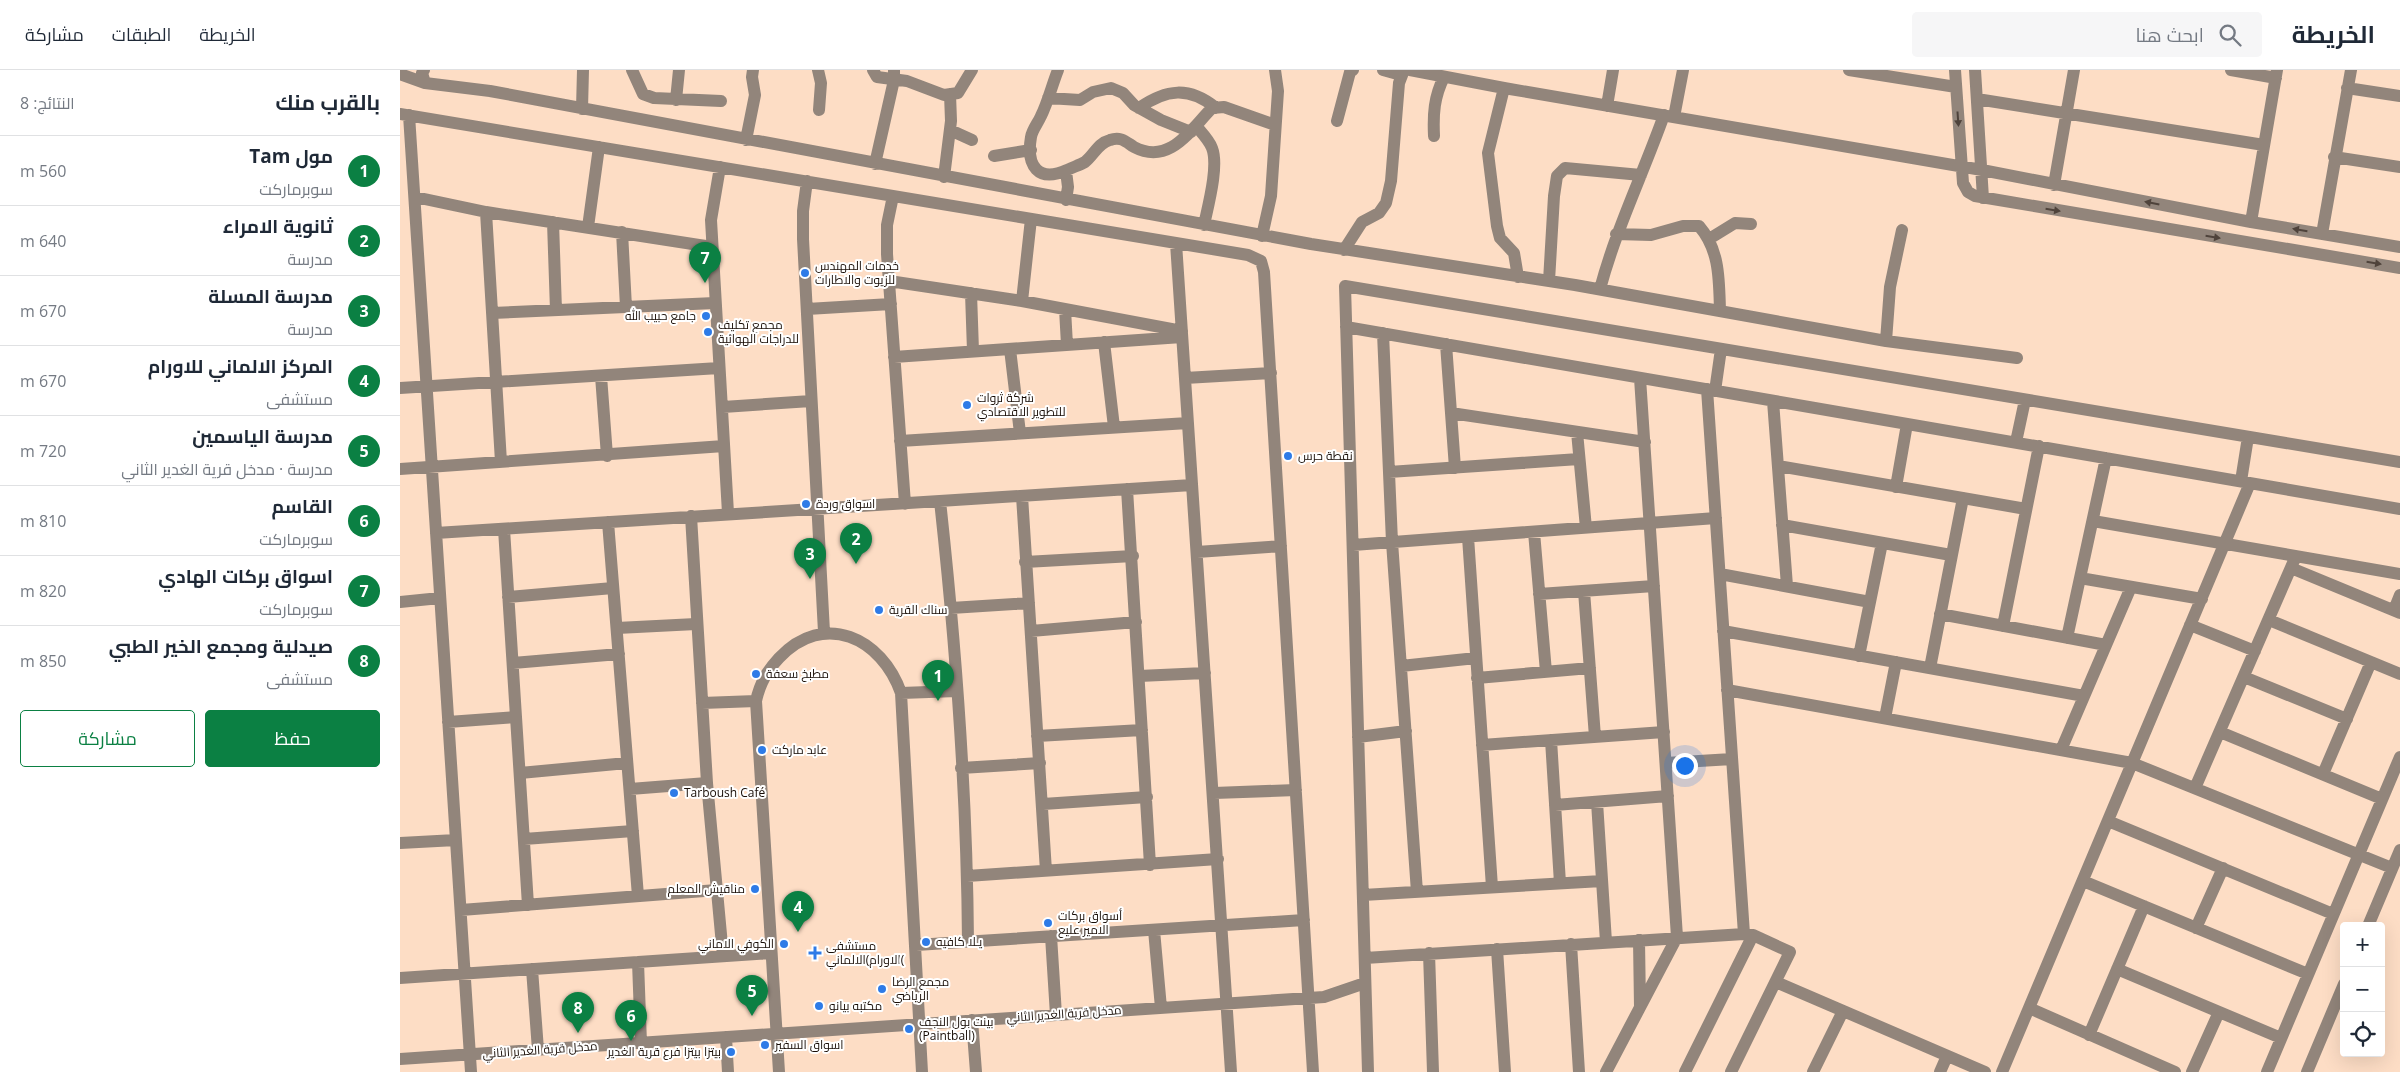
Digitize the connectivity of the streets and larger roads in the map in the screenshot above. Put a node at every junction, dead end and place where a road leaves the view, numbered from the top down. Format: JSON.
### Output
{"nodes":[{"id":1,"x":424,"y":70,"type":"edge"},
{"id":2,"x":584,"y":70,"type":"edge"},
{"id":3,"x":632,"y":70,"type":"edge"},
{"id":4,"x":679,"y":70,"type":"edge"},
{"id":5,"x":753,"y":70,"type":"edge"},
{"id":6,"x":873,"y":70,"type":"edge"},
{"id":7,"x":972,"y":70,"type":"edge"},
{"id":8,"x":1058,"y":70,"type":"edge"},
{"id":9,"x":1275,"y":70,"type":"edge"},
{"id":10,"x":1353,"y":70,"type":"edge"},
{"id":11,"x":1383,"y":70,"type":"edge"},
{"id":12,"x":1613,"y":70,"type":"edge"},
{"id":13,"x":1683,"y":70,"type":"edge"},
{"id":14,"x":1849,"y":70,"type":"edge"},
{"id":15,"x":1955,"y":70,"type":"edge"},
{"id":16,"x":1975,"y":70,"type":"edge"},
{"id":17,"x":2074,"y":70,"type":"edge"},
{"id":18,"x":2231,"y":70,"type":"edge"},
{"id":19,"x":2350,"y":70,"type":"edge"},
{"id":20,"x":821,"y":72,"type":"edge"},
{"id":21,"x":1405,"y":72,"type":"edge"},
{"id":22,"x":400,"y":74,"type":"edge"},
{"id":23,"x":2277,"y":74,"type":"edge"},
{"id":24,"x":894,"y":75,"type":"edge"},
{"id":25,"x":1444,"y":77,"type":"junction"},
{"id":26,"x":425,"y":83,"type":"junction"},
{"id":27,"x":1956,"y":87,"type":"junction"},
{"id":28,"x":1504,"y":88,"type":"junction"},
{"id":29,"x":2347,"y":88,"type":"junction"},
{"id":30,"x":950,"y":94,"type":"junction"},
{"id":31,"x":2400,"y":96,"type":"edge"},
{"id":32,"x":1048,"y":98,"type":"junction"},
{"id":33,"x":1977,"y":99,"type":"junction"},
{"id":34,"x":676,"y":100,"type":"junction"},
{"id":35,"x":721,"y":101,"type":"dead end"},
{"id":36,"x":1607,"y":106,"type":"junction"},
{"id":37,"x":1139,"y":108,"type":"junction"},
{"id":38,"x":1216,"y":108,"type":"junction"},
{"id":39,"x":582,"y":109,"type":"junction"},
{"id":40,"x":819,"y":110,"type":"dead end"},
{"id":41,"x":405,"y":114,"type":"edge"},
{"id":42,"x":2067,"y":114,"type":"junction"},
{"id":43,"x":1669,"y":116,"type":"junction"},
{"id":44,"x":1337,"y":121,"type":"dead end"},
{"id":45,"x":1275,"y":125,"type":"junction"},
{"id":46,"x":1194,"y":129,"type":"junction"},
{"id":47,"x":950,"y":130,"type":"junction"},
{"id":48,"x":1434,"y":136,"type":"dead end"},
{"id":49,"x":746,"y":140,"type":"junction"},
{"id":50,"x":972,"y":140,"type":"dead end"},
{"id":51,"x":2264,"y":145,"type":"junction"},
{"id":52,"x":599,"y":147,"type":"junction"},
{"id":53,"x":1030,"y":150,"type":"junction"},
{"id":54,"x":994,"y":156,"type":"dead end"},
{"id":55,"x":2334,"y":157,"type":"junction"},
{"id":56,"x":875,"y":164,"type":"junction"},
{"id":57,"x":1961,"y":166,"type":"junction"},
{"id":58,"x":720,"y":167,"type":"junction"},
{"id":59,"x":2400,"y":167,"type":"edge"},
{"id":60,"x":1982,"y":170,"type":"junction"},
{"id":61,"x":1066,"y":171,"type":"junction"},
{"id":62,"x":1641,"y":175,"type":"junction"},
{"id":63,"x":944,"y":177,"type":"junction"},
{"id":64,"x":807,"y":181,"type":"junction"},
{"id":65,"x":2054,"y":185,"type":"junction"},
{"id":66,"x":893,"y":196,"type":"junction"},
{"id":67,"x":415,"y":197,"type":"junction"},
{"id":68,"x":1983,"y":198,"type":"junction"},
{"id":69,"x":1066,"y":200,"type":"junction"},
{"id":70,"x":486,"y":212,"type":"junction"},
{"id":71,"x":1030,"y":219,"type":"junction"},
{"id":72,"x":553,"y":222,"type":"junction"},
{"id":73,"x":2251,"y":222,"type":"junction"},
{"id":74,"x":1751,"y":224,"type":"dead end"},
{"id":75,"x":1204,"y":225,"type":"junction"},
{"id":76,"x":588,"y":227,"type":"junction"},
{"id":77,"x":1902,"y":230,"type":"dead end"},
{"id":78,"x":622,"y":232,"type":"junction"},
{"id":79,"x":1616,"y":234,"type":"junction"},
{"id":80,"x":2322,"y":234,"type":"junction"},
{"id":81,"x":1262,"y":236,"type":"junction"},
{"id":82,"x":1709,"y":239,"type":"junction"},
{"id":83,"x":1176,"y":243,"type":"junction"},
{"id":84,"x":712,"y":247,"type":"junction"},
{"id":85,"x":2400,"y":247,"type":"edge"},
{"id":86,"x":1344,"y":250,"type":"junction"},
{"id":87,"x":2400,"y":268,"type":"edge"},
{"id":88,"x":1518,"y":277,"type":"junction"},
{"id":89,"x":889,"y":281,"type":"junction"},
{"id":90,"x":1549,"y":281,"type":"junction"},
{"id":91,"x":1600,"y":289,"type":"junction"},
{"id":92,"x":971,"y":293,"type":"junction"},
{"id":93,"x":1022,"y":301,"type":"junction"},
{"id":94,"x":715,"y":303,"type":"junction"},
{"id":95,"x":891,"y":304,"type":"junction"},
{"id":96,"x":626,"y":307,"type":"junction"},
{"id":97,"x":807,"y":309,"type":"junction"},
{"id":98,"x":556,"y":310,"type":"junction"},
{"id":99,"x":1065,"y":310,"type":"junction"},
{"id":100,"x":1720,"y":311,"type":"junction"},
{"id":101,"x":492,"y":313,"type":"junction"},
{"id":102,"x":1346,"y":327,"type":"junction"},
{"id":103,"x":1383,"y":333,"type":"junction"},
{"id":104,"x":1182,"y":334,"type":"junction"},
{"id":105,"x":1886,"y":340,"type":"junction"},
{"id":106,"x":1104,"y":342,"type":"junction"},
{"id":107,"x":1446,"y":344,"type":"junction"},
{"id":108,"x":1067,"y":345,"type":"junction"},
{"id":109,"x":1010,"y":349,"type":"junction"},
{"id":110,"x":1721,"y":349,"type":"junction"},
{"id":111,"x":973,"y":351,"type":"junction"},
{"id":112,"x":894,"y":357,"type":"junction"},
{"id":113,"x":2017,"y":358,"type":"dead end"},
{"id":114,"x":719,"y":368,"type":"junction"},
{"id":115,"x":1270,"y":373,"type":"junction"},
{"id":116,"x":601,"y":376,"type":"junction"},
{"id":117,"x":1185,"y":378,"type":"junction"},
{"id":118,"x":1640,"y":378,"type":"junction"},
{"id":119,"x":496,"y":382,"type":"junction"},
{"id":120,"x":427,"y":386,"type":"junction"},
{"id":121,"x":400,"y":388,"type":"edge"},
{"id":122,"x":1711,"y":390,"type":"junction"},
{"id":123,"x":2026,"y":400,"type":"junction"},
{"id":124,"x":1774,"y":401,"type":"junction"},
{"id":125,"x":811,"y":402,"type":"junction"},
{"id":126,"x":723,"y":407,"type":"junction"},
{"id":127,"x":1451,"y":413,"type":"junction"},
{"id":128,"x":1188,"y":422,"type":"junction"},
{"id":129,"x":1907,"y":424,"type":"junction"},
{"id":130,"x":1114,"y":427,"type":"junction"},
{"id":131,"x":1577,"y":432,"type":"junction"},
{"id":132,"x":1020,"y":433,"type":"junction"},
{"id":133,"x":2248,"y":437,"type":"junction"},
{"id":134,"x":900,"y":441,"type":"junction"},
{"id":135,"x":1644,"y":442,"type":"junction"},
{"id":136,"x":2016,"y":442,"type":"junction"},
{"id":137,"x":724,"y":446,"type":"junction"},
{"id":138,"x":2039,"y":446,"type":"junction"},
{"id":139,"x":607,"y":456,"type":"junction"},
{"id":140,"x":2106,"y":458,"type":"junction"},
{"id":141,"x":1579,"y":459,"type":"junction"},
{"id":142,"x":501,"y":462,"type":"junction"},
{"id":143,"x":2400,"y":462,"type":"edge"},
{"id":144,"x":1778,"y":466,"type":"junction"},
{"id":145,"x":432,"y":468,"type":"junction"},
{"id":146,"x":1456,"y":468,"type":"junction"},
{"id":147,"x":400,"y":469,"type":"edge"},
{"id":148,"x":1389,"y":472,"type":"junction"},
{"id":149,"x":2246,"y":482,"type":"junction"},
{"id":150,"x":1192,"y":485,"type":"junction"},
{"id":151,"x":1896,"y":486,"type":"junction"},
{"id":152,"x":1128,"y":489,"type":"junction"},
{"id":153,"x":1022,"y":496,"type":"junction"},
{"id":154,"x":1963,"y":498,"type":"junction"},
{"id":155,"x":940,"y":501,"type":"junction"},
{"id":156,"x":905,"y":504,"type":"junction"},
{"id":157,"x":2400,"y":508,"type":"edge"},
{"id":158,"x":2026,"y":509,"type":"junction"},
{"id":159,"x":817,"y":510,"type":"junction"},
{"id":160,"x":728,"y":513,"type":"junction"},
{"id":161,"x":691,"y":516,"type":"junction"},
{"id":162,"x":1716,"y":518,"type":"junction"},
{"id":163,"x":2092,"y":521,"type":"junction"},
{"id":164,"x":608,"y":522,"type":"junction"},
{"id":165,"x":1650,"y":523,"type":"junction"},
{"id":166,"x":1782,"y":525,"type":"junction"},
{"id":167,"x":1586,"y":528,"type":"junction"},
{"id":168,"x":504,"y":529,"type":"junction"},
{"id":169,"x":1534,"y":532,"type":"junction"},
{"id":170,"x":436,"y":533,"type":"junction"},
{"id":171,"x":1468,"y":536,"type":"junction"},
{"id":172,"x":1392,"y":542,"type":"junction"},
{"id":173,"x":1882,"y":542,"type":"junction"},
{"id":174,"x":2225,"y":544,"type":"junction"},
{"id":175,"x":1353,"y":545,"type":"junction"},
{"id":176,"x":1281,"y":546,"type":"junction"},
{"id":177,"x":1197,"y":552,"type":"junction"},
{"id":178,"x":1951,"y":555,"type":"junction"},
{"id":179,"x":1132,"y":556,"type":"junction"},
{"id":180,"x":1025,"y":562,"type":"junction"},
{"id":181,"x":2294,"y":562,"type":"junction"},
{"id":182,"x":1720,"y":574,"type":"junction"},
{"id":183,"x":2400,"y":574,"type":"edge"},
{"id":184,"x":2080,"y":578,"type":"junction"},
{"id":185,"x":1654,"y":586,"type":"junction"},
{"id":186,"x":1786,"y":586,"type":"junction"},
{"id":187,"x":2130,"y":587,"type":"junction"},
{"id":188,"x":614,"y":588,"type":"junction"},
{"id":189,"x":1584,"y":591,"type":"junction"},
{"id":190,"x":1539,"y":594,"type":"junction"},
{"id":191,"x":2400,"y":595,"type":"edge"},
{"id":192,"x":508,"y":597,"type":"junction"},
{"id":193,"x":440,"y":598,"type":"junction"},
{"id":194,"x":2202,"y":600,"type":"junction"},
{"id":195,"x":400,"y":602,"type":"edge"},
{"id":196,"x":1870,"y":602,"type":"junction"},
{"id":197,"x":1029,"y":603,"type":"junction"},
{"id":198,"x":951,"y":608,"type":"junction"},
{"id":199,"x":2397,"y":612,"type":"edge"},
{"id":200,"x":1940,"y":614,"type":"junction"},
{"id":201,"x":2269,"y":620,"type":"junction"},
{"id":202,"x":1136,"y":622,"type":"junction"},
{"id":203,"x":696,"y":624,"type":"junction"},
{"id":204,"x":2003,"y":626,"type":"junction"},
{"id":205,"x":2190,"y":626,"type":"junction"},
{"id":206,"x":617,"y":628,"type":"junction"},
{"id":207,"x":1031,"y":631,"type":"junction"},
{"id":208,"x":1724,"y":631,"type":"junction"},
{"id":209,"x":824,"y":632,"type":"junction"},
{"id":210,"x":2066,"y":638,"type":"junction"},
{"id":211,"x":2106,"y":645,"type":"junction"},
{"id":212,"x":2255,"y":651,"type":"junction"},
{"id":213,"x":619,"y":654,"type":"junction"},
{"id":214,"x":1860,"y":656,"type":"junction"},
{"id":215,"x":1476,"y":658,"type":"junction"},
{"id":216,"x":1896,"y":662,"type":"junction"},
{"id":217,"x":2371,"y":662,"type":"junction"},
{"id":218,"x":513,"y":663,"type":"junction"},
{"id":219,"x":1401,"y":666,"type":"junction"},
{"id":220,"x":1590,"y":668,"type":"junction"},
{"id":221,"x":1930,"y":668,"type":"junction"},
{"id":222,"x":1546,"y":672,"type":"junction"},
{"id":223,"x":1205,"y":673,"type":"junction"},
{"id":224,"x":2400,"y":674,"type":"edge"},
{"id":225,"x":1139,"y":676,"type":"junction"},
{"id":226,"x":2244,"y":677,"type":"junction"},
{"id":227,"x":1477,"y":678,"type":"junction"},
{"id":228,"x":1727,"y":690,"type":"junction"},
{"id":229,"x":957,"y":691,"type":"junction"},
{"id":230,"x":901,"y":693,"type":"junction"},
{"id":231,"x":2084,"y":696,"type":"junction"},
{"id":232,"x":756,"y":701,"type":"junction"},
{"id":233,"x":702,"y":703,"type":"junction"},
{"id":234,"x":516,"y":717,"type":"junction"},
{"id":235,"x":1885,"y":718,"type":"junction"},
{"id":236,"x":2347,"y":719,"type":"junction"},
{"id":237,"x":448,"y":722,"type":"junction"},
{"id":238,"x":1142,"y":730,"type":"junction"},
{"id":239,"x":1406,"y":731,"type":"junction"},
{"id":240,"x":1664,"y":732,"type":"junction"},
{"id":241,"x":2220,"y":732,"type":"junction"},
{"id":242,"x":1038,"y":736,"type":"junction"},
{"id":243,"x":1358,"y":737,"type":"junction"},
{"id":244,"x":1595,"y":737,"type":"junction"},
{"id":245,"x":1552,"y":740,"type":"junction"},
{"id":246,"x":1482,"y":745,"type":"junction"},
{"id":247,"x":2061,"y":750,"type":"junction"},
{"id":248,"x":2400,"y":757,"type":"edge"},
{"id":249,"x":1732,"y":759,"type":"junction"},
{"id":250,"x":628,"y":763,"type":"junction"},
{"id":251,"x":1040,"y":763,"type":"junction"},
{"id":252,"x":1666,"y":763,"type":"junction"},
{"id":253,"x":2132,"y":763,"type":"junction"},
{"id":254,"x":961,"y":768,"type":"junction"},
{"id":255,"x":520,"y":773,"type":"junction"},
{"id":256,"x":2323,"y":774,"type":"junction"},
{"id":257,"x":707,"y":783,"type":"junction"},
{"id":258,"x":2195,"y":788,"type":"junction"},
{"id":259,"x":630,"y":789,"type":"junction"},
{"id":260,"x":1296,"y":790,"type":"junction"},
{"id":261,"x":1214,"y":793,"type":"junction"},
{"id":262,"x":1668,"y":796,"type":"junction"},
{"id":263,"x":1147,"y":797,"type":"junction"},
{"id":264,"x":2382,"y":799,"type":"junction"},
{"id":265,"x":1597,"y":802,"type":"junction"},
{"id":266,"x":1043,"y":804,"type":"junction"},
{"id":267,"x":1555,"y":805,"type":"junction"},
{"id":268,"x":2108,"y":821,"type":"junction"},
{"id":269,"x":633,"y":831,"type":"junction"},
{"id":270,"x":524,"y":839,"type":"junction"},
{"id":271,"x":456,"y":840,"type":"junction"},
{"id":272,"x":400,"y":843,"type":"edge"},
{"id":273,"x":2400,"y":850,"type":"edge"},
{"id":274,"x":2359,"y":854,"type":"junction"},
{"id":275,"x":1218,"y":859,"type":"junction"},
{"id":276,"x":1150,"y":865,"type":"junction"},
{"id":277,"x":2223,"y":868,"type":"junction"},
{"id":278,"x":2392,"y":868,"type":"junction"},
{"id":279,"x":1046,"y":871,"type":"junction"},
{"id":280,"x":968,"y":876,"type":"junction"},
{"id":281,"x":1602,"y":880,"type":"junction"},
{"id":282,"x":2082,"y":881,"type":"junction"},
{"id":283,"x":1560,"y":883,"type":"junction"},
{"id":284,"x":1492,"y":887,"type":"junction"},
{"id":285,"x":717,"y":890,"type":"junction"},
{"id":286,"x":1417,"y":892,"type":"junction"},
{"id":287,"x":1363,"y":895,"type":"junction"},
{"id":288,"x":638,"y":896,"type":"junction"},
{"id":289,"x":528,"y":905,"type":"junction"},
{"id":290,"x":2144,"y":906,"type":"junction"},
{"id":291,"x":460,"y":910,"type":"junction"},
{"id":292,"x":2334,"y":914,"type":"junction"},
{"id":293,"x":1304,"y":920,"type":"junction"},
{"id":294,"x":2370,"y":922,"type":"edge"},
{"id":295,"x":1223,"y":926,"type":"junction"},
{"id":296,"x":2196,"y":928,"type":"junction"},
{"id":297,"x":1154,"y":930,"type":"junction"},
{"id":298,"x":1748,"y":934,"type":"junction"},
{"id":299,"x":1050,"y":936,"type":"junction"},
{"id":300,"x":1677,"y":937,"type":"junction"},
{"id":301,"x":1639,"y":940,"type":"junction"},
{"id":302,"x":968,"y":942,"type":"junction"},
{"id":303,"x":1606,"y":942,"type":"junction"},
{"id":304,"x":1571,"y":944,"type":"junction"},
{"id":305,"x":916,"y":945,"type":"junction"},
{"id":306,"x":1497,"y":949,"type":"junction"},
{"id":307,"x":771,"y":953,"type":"junction"},
{"id":308,"x":1429,"y":953,"type":"junction"},
{"id":309,"x":723,"y":956,"type":"junction"},
{"id":310,"x":1365,"y":958,"type":"junction"},
{"id":311,"x":638,"y":962,"type":"junction"},
{"id":312,"x":532,"y":969,"type":"junction"},
{"id":313,"x":2117,"y":969,"type":"junction"},
{"id":314,"x":465,"y":974,"type":"junction"},
{"id":315,"x":2308,"y":974,"type":"junction"},
{"id":316,"x":400,"y":978,"type":"edge"},
{"id":317,"x":1365,"y":982,"type":"junction"},
{"id":318,"x":1776,"y":982,"type":"junction"},
{"id":319,"x":2340,"y":994,"type":"edge"},
{"id":320,"x":1309,"y":998,"type":"junction"},
{"id":321,"x":1228,"y":1003,"type":"junction"},
{"id":322,"x":1161,"y":1008,"type":"junction"},
{"id":323,"x":2029,"y":1008,"type":"junction"},
{"id":324,"x":1640,"y":1010,"type":"junction"},
{"id":325,"x":1843,"y":1011,"type":"junction"},
{"id":326,"x":2219,"y":1012,"type":"junction"},
{"id":327,"x":1056,"y":1015,"type":"junction"},
{"id":328,"x":972,"y":1020,"type":"junction"},
{"id":329,"x":919,"y":1024,"type":"junction"},
{"id":330,"x":776,"y":1034,"type":"junction"},
{"id":331,"x":2089,"y":1034,"type":"junction"},
{"id":332,"x":726,"y":1037,"type":"junction"},
{"id":333,"x":2281,"y":1038,"type":"junction"},
{"id":334,"x":641,"y":1043,"type":"junction"},
{"id":335,"x":538,"y":1050,"type":"junction"},
{"id":336,"x":470,"y":1054,"type":"junction"},
{"id":337,"x":1947,"y":1056,"type":"junction"},
{"id":338,"x":400,"y":1059,"type":"edge"},
{"id":339,"x":471,"y":1072,"type":"edge"},
{"id":340,"x":728,"y":1072,"type":"edge"},
{"id":341,"x":779,"y":1072,"type":"edge"},
{"id":342,"x":922,"y":1072,"type":"edge"},
{"id":343,"x":976,"y":1072,"type":"edge"},
{"id":344,"x":1231,"y":1072,"type":"edge"},
{"id":345,"x":1313,"y":1072,"type":"edge"},
{"id":346,"x":1368,"y":1072,"type":"edge"},
{"id":347,"x":1433,"y":1072,"type":"edge"},
{"id":348,"x":1505,"y":1072,"type":"edge"},
{"id":349,"x":1579,"y":1072,"type":"edge"},
{"id":350,"x":1606,"y":1072,"type":"edge"},
{"id":351,"x":1685,"y":1072,"type":"edge"},
{"id":352,"x":1731,"y":1072,"type":"edge"},
{"id":353,"x":1813,"y":1072,"type":"edge"},
{"id":354,"x":1940,"y":1072,"type":"edge"},
{"id":355,"x":1985,"y":1072,"type":"edge"},
{"id":356,"x":2002,"y":1072,"type":"edge"},
{"id":357,"x":2175,"y":1072,"type":"edge"},
{"id":358,"x":2192,"y":1072,"type":"edge"},
{"id":359,"x":2267,"y":1072,"type":"edge"},
{"id":360,"x":2307,"y":1072,"type":"edge"}],
"edges":[{"from":1,"to":26,"type":"street"},
{"from":2,"to":39,"type":"street"},
{"from":3,"to":34,"type":"street"},
{"from":4,"to":34,"type":"street"},
{"from":5,"to":49,"type":"street"},
{"from":6,"to":24,"type":"street"},
{"from":7,"to":30,"type":"street"},
{"from":8,"to":32,"type":"street"},
{"from":9,"to":45,"type":"street"},
{"from":10,"to":44,"type":"street"},
{"from":11,"to":21,"type":"street"},
{"from":12,"to":36,"type":"street"},
{"from":13,"to":43,"type":"street"},
{"from":14,"to":27,"type":"street"},
{"from":15,"to":27,"type":"street"},
{"from":16,"to":33,"type":"street"},
{"from":17,"to":42,"type":"street"},
{"from":18,"to":23,"type":"street"},
{"from":19,"to":29,"type":"street"},
{"from":20,"to":40,"type":"street"},
{"from":21,"to":25,"type":"street"},
{"from":21,"to":86,"type":"street"},
{"from":22,"to":26,"type":"street"},
{"from":23,"to":51,"type":"street"},
{"from":24,"to":30,"type":"street"},
{"from":24,"to":56,"type":"street"},
{"from":25,"to":28,"type":"street"},
{"from":25,"to":48,"type":"street"},
{"from":26,"to":39,"type":"street"},
{"from":27,"to":57,"type":"street","one_way":true},
{"from":28,"to":36,"type":"street"},
{"from":28,"to":88,"type":"street"},
{"from":29,"to":31,"type":"street"},
{"from":29,"to":55,"type":"street"},
{"from":30,"to":47,"type":"street"},
{"from":32,"to":37,"type":"street"},
{"from":32,"to":53,"type":"street"},
{"from":33,"to":42,"type":"street"},
{"from":33,"to":60,"type":"street"},
{"from":34,"to":35,"type":"street"},
{"from":36,"to":43,"type":"street"},
{"from":37,"to":38,"type":"street"},
{"from":37,"to":46,"type":"street"},
{"from":38,"to":45,"type":"street"},
{"from":38,"to":46,"type":"street"},
{"from":39,"to":49,"type":"street"},
{"from":41,"to":52,"type":"street"},
{"from":41,"to":67,"type":"street"},
{"from":42,"to":51,"type":"street"},
{"from":42,"to":65,"type":"street"},
{"from":43,"to":57,"type":"street"},
{"from":43,"to":62,"type":"street"},
{"from":45,"to":81,"type":"street"},
{"from":46,"to":61,"type":"street"},
{"from":46,"to":75,"type":"street"},
{"from":47,"to":50,"type":"street"},
{"from":47,"to":63,"type":"street"},
{"from":49,"to":56,"type":"street"},
{"from":51,"to":73,"type":"street"},
{"from":52,"to":58,"type":"street"},
{"from":52,"to":76,"type":"street"},
{"from":53,"to":54,"type":"street"},
{"from":53,"to":61,"type":"street"},
{"from":55,"to":59,"type":"street"},
{"from":55,"to":80,"type":"street"},
{"from":56,"to":63,"type":"street"},
{"from":57,"to":60,"type":"street"},
{"from":57,"to":68,"type":"street"},
{"from":58,"to":64,"type":"street"},
{"from":58,"to":84,"type":"street"},
{"from":60,"to":65,"type":"street"},
{"from":60,"to":68,"type":"street"},
{"from":61,"to":69,"type":"street"},
{"from":62,"to":79,"type":"street"},
{"from":62,"to":90,"type":"street"},
{"from":63,"to":69,"type":"street"},
{"from":64,"to":66,"type":"street"},
{"from":64,"to":97,"type":"street"},
{"from":73,"to":65,"type":"street","one_way":true},
{"from":66,"to":71,"type":"street"},
{"from":66,"to":89,"type":"street"},
{"from":67,"to":70,"type":"street"},
{"from":67,"to":120,"type":"street"},
{"from":68,"to":87,"type":"street","one_way":true},
{"from":69,"to":75,"type":"street"},
{"from":70,"to":72,"type":"street"},
{"from":70,"to":101,"type":"street"},
{"from":71,"to":83,"type":"street"},
{"from":71,"to":93,"type":"street"},
{"from":72,"to":76,"type":"street"},
{"from":72,"to":98,"type":"street"},
{"from":80,"to":73,"type":"street","one_way":true},
{"from":74,"to":82,"type":"street"},
{"from":75,"to":81,"type":"street"},
{"from":76,"to":78,"type":"street"},
{"from":77,"to":105,"type":"street"},
{"from":78,"to":84,"type":"street"},
{"from":78,"to":96,"type":"street"},
{"from":79,"to":82,"type":"street"},
{"from":79,"to":91,"type":"street"},
{"from":80,"to":85,"type":"street"},
{"from":81,"to":86,"type":"street"},
{"from":82,"to":100,"type":"street"},
{"from":83,"to":104,"type":"street"},
{"from":83,"to":115,"type":"street"},
{"from":84,"to":94,"type":"street"},
{"from":86,"to":88,"type":"street"},
{"from":88,"to":90,"type":"street"},
{"from":89,"to":92,"type":"street"},
{"from":89,"to":95,"type":"street"},
{"from":90,"to":91,"type":"street"},
{"from":91,"to":100,"type":"street"},
{"from":92,"to":93,"type":"street"},
{"from":92,"to":111,"type":"street"},
{"from":93,"to":99,"type":"street"},
{"from":94,"to":96,"type":"street"},
{"from":94,"to":114,"type":"street"},
{"from":95,"to":97,"type":"street"},
{"from":95,"to":112,"type":"street"},
{"from":96,"to":98,"type":"street"},
{"from":97,"to":125,"type":"street"},
{"from":98,"to":101,"type":"street"},
{"from":99,"to":104,"type":"street"},
{"from":99,"to":108,"type":"street"},
{"from":100,"to":105,"type":"street"},
{"from":101,"to":119,"type":"street"},
{"from":102,"to":103,"type":"street"},
{"from":102,"to":110,"type":"street"},
{"from":102,"to":175,"type":"street"},
{"from":103,"to":107,"type":"street"},
{"from":103,"to":148,"type":"street"},
{"from":104,"to":106,"type":"street"},
{"from":104,"to":117,"type":"street"},
{"from":105,"to":113,"type":"street"},
{"from":106,"to":108,"type":"street"},
{"from":106,"to":130,"type":"street"},
{"from":107,"to":118,"type":"street"},
{"from":107,"to":127,"type":"street"},
{"from":108,"to":109,"type":"street"},
{"from":109,"to":111,"type":"street"},
{"from":109,"to":132,"type":"street"},
{"from":110,"to":122,"type":"street"},
{"from":110,"to":123,"type":"street"},
{"from":111,"to":112,"type":"street"},
{"from":112,"to":134,"type":"street"},
{"from":114,"to":116,"type":"street"},
{"from":114,"to":126,"type":"street"},
{"from":115,"to":117,"type":"street"},
{"from":115,"to":176,"type":"street"},
{"from":116,"to":119,"type":"street"},
{"from":116,"to":139,"type":"street"},
{"from":117,"to":128,"type":"street"},
{"from":118,"to":122,"type":"street"},
{"from":118,"to":135,"type":"street"},
{"from":119,"to":120,"type":"street"},
{"from":119,"to":142,"type":"street"},
{"from":120,"to":121,"type":"street"},
{"from":120,"to":145,"type":"street"},
{"from":122,"to":124,"type":"street"},
{"from":122,"to":162,"type":"street"},
{"from":123,"to":133,"type":"street"},
{"from":123,"to":136,"type":"street"},
{"from":124,"to":129,"type":"street"},
{"from":124,"to":144,"type":"street"},
{"from":125,"to":126,"type":"street"},
{"from":125,"to":159,"type":"street"},
{"from":126,"to":137,"type":"street"},
{"from":127,"to":131,"type":"street"},
{"from":127,"to":146,"type":"street"},
{"from":128,"to":130,"type":"street"},
{"from":128,"to":150,"type":"street"},
{"from":129,"to":136,"type":"street"},
{"from":129,"to":151,"type":"street"},
{"from":130,"to":132,"type":"street"},
{"from":131,"to":135,"type":"street"},
{"from":131,"to":141,"type":"street"},
{"from":132,"to":134,"type":"street"},
{"from":133,"to":143,"type":"street"},
{"from":133,"to":149,"type":"street"},
{"from":134,"to":156,"type":"street"},
{"from":135,"to":165,"type":"street"},
{"from":136,"to":138,"type":"street"},
{"from":137,"to":139,"type":"street"},
{"from":137,"to":160,"type":"street"},
{"from":138,"to":140,"type":"street"},
{"from":138,"to":158,"type":"street"},
{"from":139,"to":142,"type":"street"},
{"from":140,"to":149,"type":"street"},
{"from":140,"to":163,"type":"street"},
{"from":141,"to":146,"type":"street"},
{"from":141,"to":167,"type":"street"},
{"from":142,"to":145,"type":"street"},
{"from":144,"to":151,"type":"street"},
{"from":144,"to":166,"type":"street"},
{"from":145,"to":147,"type":"street"},
{"from":145,"to":170,"type":"street"},
{"from":146,"to":148,"type":"street"},
{"from":148,"to":172,"type":"street"},
{"from":149,"to":157,"type":"street"},
{"from":149,"to":174,"type":"street"},
{"from":150,"to":152,"type":"street"},
{"from":150,"to":177,"type":"street"},
{"from":151,"to":154,"type":"street"},
{"from":152,"to":153,"type":"street"},
{"from":152,"to":179,"type":"street"},
{"from":153,"to":155,"type":"street"},
{"from":153,"to":180,"type":"street"},
{"from":154,"to":158,"type":"street"},
{"from":154,"to":178,"type":"street"},
{"from":155,"to":156,"type":"street"},
{"from":155,"to":198,"type":"street"},
{"from":156,"to":159,"type":"street"},
{"from":158,"to":204,"type":"street"},
{"from":159,"to":160,"type":"street"},
{"from":159,"to":209,"type":"street"},
{"from":160,"to":161,"type":"street"},
{"from":161,"to":164,"type":"street"},
{"from":161,"to":203,"type":"street"},
{"from":162,"to":165,"type":"street"},
{"from":162,"to":182,"type":"street"},
{"from":163,"to":174,"type":"street"},
{"from":163,"to":184,"type":"street"},
{"from":164,"to":168,"type":"street"},
{"from":164,"to":188,"type":"street"},
{"from":165,"to":167,"type":"street"},
{"from":165,"to":185,"type":"street"},
{"from":166,"to":173,"type":"street"},
{"from":166,"to":186,"type":"street"},
{"from":167,"to":169,"type":"street"},
{"from":168,"to":170,"type":"street"},
{"from":168,"to":192,"type":"street"},
{"from":169,"to":171,"type":"street"},
{"from":169,"to":190,"type":"street"},
{"from":170,"to":193,"type":"street"},
{"from":171,"to":172,"type":"street"},
{"from":171,"to":215,"type":"street"},
{"from":172,"to":175,"type":"street"},
{"from":172,"to":219,"type":"street"},
{"from":173,"to":178,"type":"street"},
{"from":173,"to":196,"type":"street"},
{"from":174,"to":181,"type":"street"},
{"from":174,"to":194,"type":"street"},
{"from":175,"to":243,"type":"street"},
{"from":176,"to":177,"type":"street"},
{"from":176,"to":260,"type":"street"},
{"from":177,"to":223,"type":"street"},
{"from":178,"to":200,"type":"street"},
{"from":179,"to":180,"type":"street"},
{"from":179,"to":202,"type":"street"},
{"from":180,"to":197,"type":"street"},
{"from":181,"to":183,"type":"street"},
{"from":181,"to":199,"type":"street"},
{"from":181,"to":201,"type":"street"},
{"from":182,"to":186,"type":"street"},
{"from":182,"to":208,"type":"street"},
{"from":184,"to":187,"type":"street"},
{"from":184,"to":210,"type":"street"},
{"from":185,"to":189,"type":"street"},
{"from":185,"to":240,"type":"street"},
{"from":186,"to":196,"type":"street"},
{"from":187,"to":194,"type":"street"},
{"from":187,"to":211,"type":"street"},
{"from":188,"to":192,"type":"street"},
{"from":188,"to":206,"type":"street"},
{"from":189,"to":190,"type":"street"},
{"from":189,"to":220,"type":"street"},
{"from":190,"to":222,"type":"street"},
{"from":191,"to":199,"type":"street"},
{"from":192,"to":218,"type":"street"},
{"from":193,"to":195,"type":"street"},
{"from":193,"to":237,"type":"street"},
{"from":194,"to":205,"type":"street"},
{"from":196,"to":214,"type":"street"},
{"from":197,"to":198,"type":"street"},
{"from":197,"to":207,"type":"street"},
{"from":198,"to":229,"type":"street"},
{"from":200,"to":204,"type":"street"},
{"from":200,"to":221,"type":"street"},
{"from":201,"to":212,"type":"street"},
{"from":201,"to":217,"type":"street"},
{"from":202,"to":207,"type":"street"},
{"from":202,"to":225,"type":"street"},
{"from":203,"to":206,"type":"street"},
{"from":203,"to":233,"type":"street"},
{"from":204,"to":210,"type":"street"},
{"from":205,"to":212,"type":"street"},
{"from":205,"to":253,"type":"street"},
{"from":206,"to":213,"type":"street"},
{"from":207,"to":242,"type":"street"},
{"from":208,"to":214,"type":"street"},
{"from":208,"to":228,"type":"street"},
{"from":209,"to":230,"type":"street"},
{"from":209,"to":232,"type":"street"},
{"from":210,"to":211,"type":"street"},
{"from":211,"to":231,"type":"street"},
{"from":212,"to":226,"type":"street"},
{"from":213,"to":218,"type":"street"},
{"from":213,"to":250,"type":"street"},
{"from":214,"to":216,"type":"street"},
{"from":215,"to":219,"type":"street"},
{"from":215,"to":227,"type":"street"},
{"from":216,"to":221,"type":"street"},
{"from":216,"to":235,"type":"street"},
{"from":217,"to":224,"type":"street"},
{"from":217,"to":236,"type":"street"},
{"from":218,"to":234,"type":"street"},
{"from":219,"to":239,"type":"street"},
{"from":220,"to":222,"type":"street"},
{"from":220,"to":244,"type":"street"},
{"from":221,"to":231,"type":"street"},
{"from":222,"to":227,"type":"street"},
{"from":223,"to":225,"type":"street"},
{"from":223,"to":261,"type":"street"},
{"from":225,"to":238,"type":"street"},
{"from":226,"to":236,"type":"street"},
{"from":226,"to":241,"type":"street"},
{"from":227,"to":246,"type":"street"},
{"from":228,"to":235,"type":"street"},
{"from":228,"to":249,"type":"street"},
{"from":229,"to":230,"type":"street"},
{"from":229,"to":254,"type":"street"},
{"from":230,"to":305,"type":"street"},
{"from":231,"to":247,"type":"street"},
{"from":232,"to":233,"type":"street"},
{"from":232,"to":307,"type":"street"},
{"from":233,"to":257,"type":"street"},
{"from":234,"to":237,"type":"street"},
{"from":234,"to":255,"type":"street"},
{"from":235,"to":247,"type":"street"},
{"from":236,"to":256,"type":"street"},
{"from":237,"to":271,"type":"street"},
{"from":238,"to":242,"type":"street"},
{"from":238,"to":263,"type":"street"},
{"from":239,"to":243,"type":"street"},
{"from":239,"to":286,"type":"street"},
{"from":240,"to":244,"type":"street"},
{"from":240,"to":252,"type":"street"},
{"from":241,"to":256,"type":"street"},
{"from":241,"to":258,"type":"street"},
{"from":242,"to":251,"type":"street"},
{"from":243,"to":287,"type":"street"},
{"from":244,"to":245,"type":"street"},
{"from":245,"to":246,"type":"street"},
{"from":245,"to":267,"type":"street"},
{"from":246,"to":284,"type":"street"},
{"from":247,"to":253,"type":"street"},
{"from":248,"to":264,"type":"street"},
{"from":249,"to":252,"type":"street"},
{"from":249,"to":298,"type":"street"},
{"from":250,"to":255,"type":"street"},
{"from":250,"to":259,"type":"street"},
{"from":251,"to":254,"type":"street"},
{"from":251,"to":266,"type":"street"},
{"from":252,"to":262,"type":"street"},
{"from":253,"to":258,"type":"street"},
{"from":253,"to":268,"type":"street"},
{"from":254,"to":280,"type":"street"},
{"from":255,"to":270,"type":"street"},
{"from":256,"to":264,"type":"street"},
{"from":257,"to":259,"type":"street"},
{"from":257,"to":285,"type":"street"},
{"from":258,"to":274,"type":"street"},
{"from":259,"to":269,"type":"street"},
{"from":260,"to":261,"type":"street"},
{"from":260,"to":293,"type":"street"},
{"from":261,"to":275,"type":"street"},
{"from":262,"to":265,"type":"street"},
{"from":262,"to":300,"type":"street"},
{"from":263,"to":266,"type":"street"},
{"from":263,"to":276,"type":"street"},
{"from":264,"to":274,"type":"street"},
{"from":265,"to":267,"type":"street"},
{"from":265,"to":281,"type":"street"},
{"from":266,"to":279,"type":"street"},
{"from":267,"to":283,"type":"street"},
{"from":268,"to":277,"type":"street"},
{"from":268,"to":282,"type":"street"},
{"from":269,"to":270,"type":"street"},
{"from":269,"to":288,"type":"street"},
{"from":270,"to":289,"type":"street"},
{"from":271,"to":272,"type":"street"},
{"from":271,"to":291,"type":"street"},
{"from":273,"to":278,"type":"street"},
{"from":274,"to":278,"type":"street"},
{"from":274,"to":292,"type":"street"},
{"from":275,"to":276,"type":"street"},
{"from":275,"to":295,"type":"street"},
{"from":276,"to":279,"type":"street"},
{"from":277,"to":292,"type":"street"},
{"from":277,"to":296,"type":"street"},
{"from":278,"to":294,"type":"street"},
{"from":279,"to":280,"type":"street"},
{"from":280,"to":302,"type":"street"},
{"from":281,"to":283,"type":"street"},
{"from":281,"to":303,"type":"street"},
{"from":282,"to":290,"type":"street"},
{"from":282,"to":323,"type":"street"},
{"from":283,"to":284,"type":"street"},
{"from":284,"to":286,"type":"street"},
{"from":285,"to":288,"type":"street"},
{"from":285,"to":309,"type":"street"},
{"from":286,"to":287,"type":"street"},
{"from":287,"to":310,"type":"street"},
{"from":288,"to":289,"type":"street"},
{"from":289,"to":291,"type":"street"},
{"from":290,"to":296,"type":"street"},
{"from":290,"to":313,"type":"street"},
{"from":291,"to":314,"type":"street"},
{"from":292,"to":315,"type":"street"},
{"from":293,"to":295,"type":"street"},
{"from":293,"to":320,"type":"street"},
{"from":295,"to":297,"type":"street"},
{"from":295,"to":321,"type":"street"},
{"from":296,"to":315,"type":"street"},
{"from":297,"to":299,"type":"street"},
{"from":297,"to":322,"type":"street"},
{"from":298,"to":300,"type":"street"},
{"from":298,"to":318,"type":"street"},
{"from":298,"to":351,"type":"street"},
{"from":299,"to":302,"type":"street"},
{"from":299,"to":327,"type":"street"},
{"from":300,"to":301,"type":"street"},
{"from":300,"to":324,"type":"street"},
{"from":301,"to":303,"type":"street"},
{"from":301,"to":324,"type":"street"},
{"from":302,"to":305,"type":"street"},
{"from":303,"to":304,"type":"street"},
{"from":304,"to":306,"type":"street"},
{"from":304,"to":349,"type":"street"},
{"from":305,"to":329,"type":"street"},
{"from":306,"to":308,"type":"street"},
{"from":306,"to":348,"type":"street"},
{"from":307,"to":309,"type":"street"},
{"from":307,"to":330,"type":"street"},
{"from":308,"to":310,"type":"street"},
{"from":308,"to":347,"type":"street"},
{"from":309,"to":311,"type":"street"},
{"from":310,"to":317,"type":"street"},
{"from":311,"to":312,"type":"street"},
{"from":311,"to":334,"type":"street"},
{"from":312,"to":314,"type":"street"},
{"from":312,"to":335,"type":"street"},
{"from":313,"to":326,"type":"street"},
{"from":313,"to":331,"type":"street"},
{"from":314,"to":316,"type":"street"},
{"from":314,"to":336,"type":"street"},
{"from":315,"to":333,"type":"street"},
{"from":317,"to":320,"type":"street","name":"مدخل قرية الغدير الثاني"},
{"from":317,"to":346,"type":"street"},
{"from":318,"to":325,"type":"street"},
{"from":318,"to":352,"type":"street"},
{"from":319,"to":360,"type":"street"},
{"from":320,"to":321,"type":"street","name":"مدخل قرية الغدير الثاني"},
{"from":320,"to":345,"type":"street"},
{"from":321,"to":322,"type":"street","name":"مدخل قرية الغدير الثاني"},
{"from":321,"to":344,"type":"street"},
{"from":322,"to":327,"type":"street","name":"مدخل قرية الغدير الثاني"},
{"from":323,"to":331,"type":"street"},
{"from":323,"to":356,"type":"street"},
{"from":324,"to":350,"type":"street"},
{"from":325,"to":337,"type":"street"},
{"from":325,"to":353,"type":"street"},
{"from":326,"to":333,"type":"street"},
{"from":326,"to":358,"type":"street"},
{"from":327,"to":328,"type":"street","name":"مدخل قرية الغدير الثاني"},
{"from":328,"to":329,"type":"street","name":"مدخل قرية الغدير الثاني"},
{"from":328,"to":343,"type":"street"},
{"from":329,"to":330,"type":"street","name":"مدخل قرية الغدير الثاني"},
{"from":329,"to":342,"type":"street"},
{"from":330,"to":332,"type":"street","name":"مدخل قرية الغدير الثاني"},
{"from":330,"to":341,"type":"street"},
{"from":331,"to":357,"type":"street"},
{"from":332,"to":334,"type":"street","name":"مدخل قرية الغدير الثاني"},
{"from":332,"to":340,"type":"street"},
{"from":333,"to":359,"type":"street"},
{"from":334,"to":335,"type":"street","name":"مدخل قرية الغدير الثاني"},
{"from":335,"to":336,"type":"street","name":"مدخل قرية الغدير الثاني"},
{"from":336,"to":338,"type":"street","name":"مدخل قرية الغدير الثاني"},
{"from":336,"to":339,"type":"street"},
{"from":337,"to":354,"type":"street"},
{"from":337,"to":355,"type":"street"}]}
